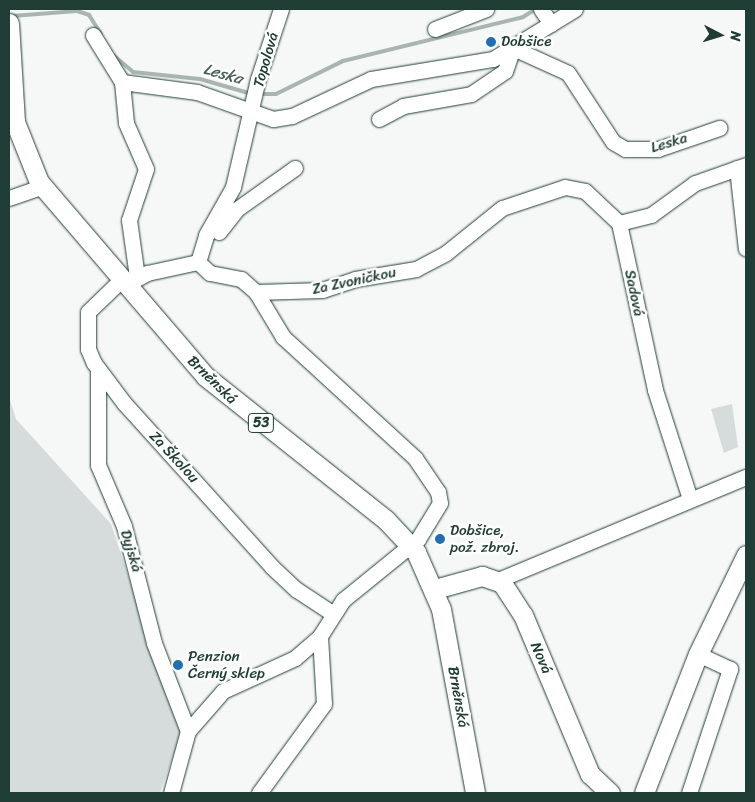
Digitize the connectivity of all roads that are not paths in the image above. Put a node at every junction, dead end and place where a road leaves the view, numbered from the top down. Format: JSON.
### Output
{"nodes":[{"id":1,"x":282,"y":9,"type":"edge"},
{"id":2,"x":486,"y":9,"type":"edge"},
{"id":3,"x":575,"y":9,"type":"edge"},
{"id":4,"x":545,"y":16,"type":"edge"},
{"id":5,"x":9,"y":23,"type":"edge"},
{"id":6,"x":435,"y":29,"type":"dead end"},
{"id":7,"x":93,"y":35,"type":"dead end"},
{"id":8,"x":514,"y":48,"type":"junction"},
{"id":9,"x":122,"y":82,"type":"junction"},
{"id":10,"x":255,"y":99,"type":"junction"},
{"id":11,"x":379,"y":120,"type":"dead end"},
{"id":12,"x":719,"y":128,"type":"dead end"},
{"id":13,"x":742,"y":166,"type":"edge"},
{"id":14,"x":295,"y":168,"type":"dead end"},
{"id":15,"x":44,"y":186,"type":"junction"},
{"id":16,"x":9,"y":198,"type":"edge"},
{"id":17,"x":619,"y":223,"type":"junction"},
{"id":18,"x":204,"y":241,"type":"junction"},
{"id":19,"x":746,"y":249,"type":"edge"},
{"id":20,"x":198,"y":262,"type":"junction"},
{"id":21,"x":128,"y":280,"type":"junction"},
{"id":22,"x":256,"y":292,"type":"junction"},
{"id":23,"x":98,"y":369,"type":"junction"},
{"id":24,"x":746,"y":477,"type":"edge"},
{"id":25,"x":690,"y":499,"type":"junction"},
{"id":26,"x":411,"y":545,"type":"junction"},
{"id":27,"x":746,"y":555,"type":"edge"},
{"id":28,"x":498,"y":580,"type":"junction"},
{"id":29,"x":435,"y":589,"type":"junction"},
{"id":30,"x":332,"y":613,"type":"junction"},
{"id":31,"x":320,"y":636,"type":"junction"},
{"id":32,"x":698,"y":654,"type":"junction"},
{"id":33,"x":188,"y":731,"type":"junction"},
{"id":34,"x":171,"y":793,"type":"edge"},
{"id":35,"x":259,"y":793,"type":"edge"},
{"id":36,"x":475,"y":793,"type":"edge"},
{"id":37,"x":610,"y":793,"type":"edge"},
{"id":38,"x":644,"y":793,"type":"edge"},
{"id":39,"x":689,"y":793,"type":"edge"}],
"edges":[{"from":1,"to":10,"type":"street","name":"Topolová"},
{"from":2,"to":6,"type":"street"},
{"from":3,"to":4,"type":"street"},
{"from":4,"to":8,"type":"street"},
{"from":5,"to":15,"type":"main road","name":"Brněnská","number":"53"},
{"from":7,"to":9,"type":"street"},
{"from":8,"to":10,"type":"street"},
{"from":8,"to":11,"type":"street"},
{"from":8,"to":12,"type":"street","name":"Leska"},
{"from":9,"to":10,"type":"street"},
{"from":9,"to":21,"type":"street"},
{"from":10,"to":18,"type":"street","name":"Topolová"},
{"from":13,"to":17,"type":"street"},
{"from":13,"to":19,"type":"street"},
{"from":14,"to":18,"type":"street"},
{"from":15,"to":16,"type":"street"},
{"from":15,"to":21,"type":"main road","name":"Brněnská","number":"53"},
{"from":17,"to":22,"type":"street","name":"Za Zvoničkou"},
{"from":17,"to":25,"type":"street","name":"Sadová"},
{"from":18,"to":20,"type":"street","name":"Topolová"},
{"from":20,"to":21,"type":"street"},
{"from":20,"to":22,"type":"street"},
{"from":21,"to":23,"type":"street","name":"Za Školou"},
{"from":21,"to":26,"type":"main road","name":"Brněnská","number":"53"},
{"from":22,"to":26,"type":"street"},
{"from":23,"to":30,"type":"street","name":"Za Školou"},
{"from":23,"to":33,"type":"street","name":"Dyjská"},
{"from":24,"to":25,"type":"street"},
{"from":25,"to":28,"type":"street"},
{"from":26,"to":29,"type":"main road","name":"Brněnská","number":"53"},
{"from":26,"to":30,"type":"street"},
{"from":27,"to":32,"type":"main road"},
{"from":28,"to":29,"type":"main road"},
{"from":28,"to":37,"type":"main road","name":"Nová"},
{"from":29,"to":36,"type":"main road","name":"Brněnská","number":"53"},
{"from":30,"to":31,"type":"street"},
{"from":31,"to":33,"type":"street"},
{"from":31,"to":35,"type":"street"},
{"from":32,"to":38,"type":"main road"},
{"from":32,"to":39,"type":"street"},
{"from":33,"to":34,"type":"street"}]}
